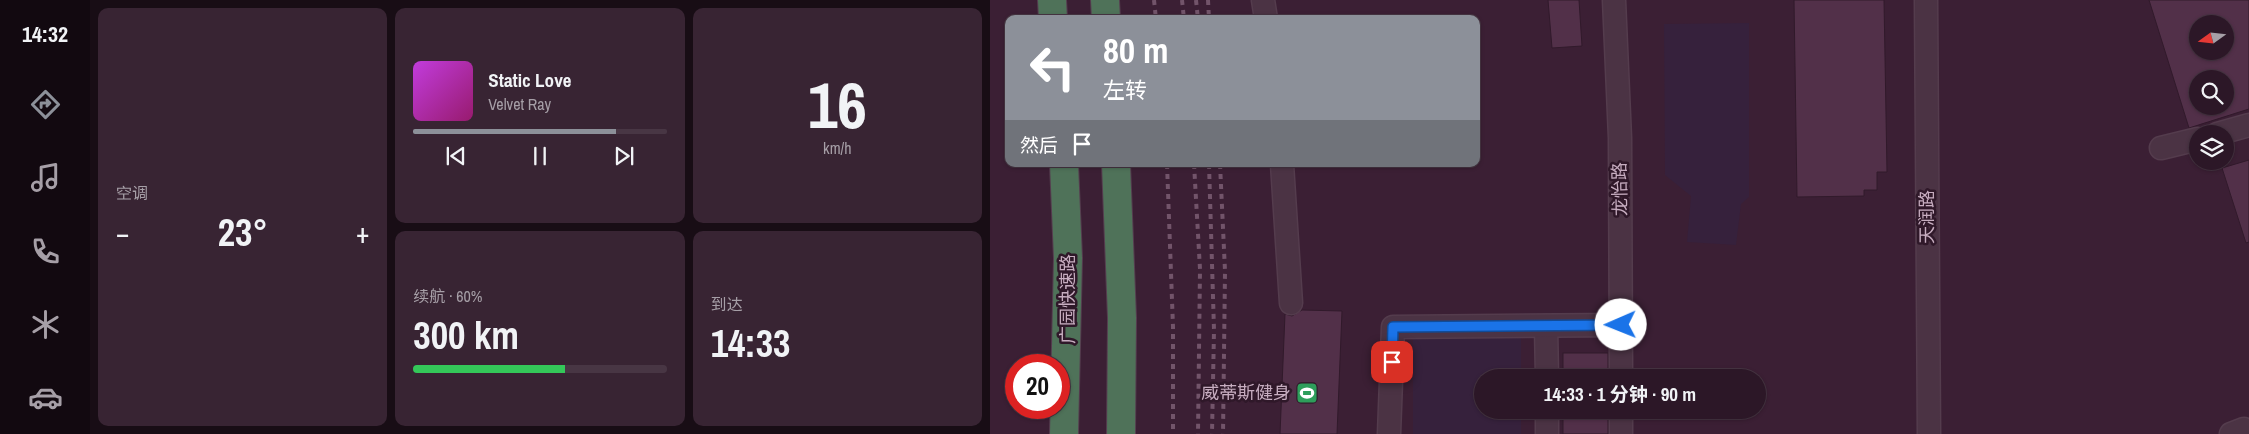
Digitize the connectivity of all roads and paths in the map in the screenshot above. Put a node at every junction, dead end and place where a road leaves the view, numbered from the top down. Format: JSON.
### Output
{"nodes":[{"id":1,"x":1052,"y":0,"type":"edge"},
{"id":2,"x":1104,"y":0,"type":"edge"},
{"id":3,"x":1263,"y":0,"type":"edge"},
{"id":4,"x":1614,"y":0,"type":"edge"},
{"id":5,"x":1926,"y":0,"type":"edge"},
{"id":6,"x":1053,"y":15,"type":"edge"},
{"id":7,"x":1106,"y":15,"type":"edge"},
{"id":8,"x":1265,"y":15,"type":"edge"},
{"id":9,"x":2249,"y":125,"type":"edge"},
{"id":10,"x":2234,"y":129,"type":"edge"},
{"id":11,"x":2189,"y":141,"type":"edge"},
{"id":12,"x":2161,"y":148,"type":"dead end"},
{"id":13,"x":1064,"y":167,"type":"edge"},
{"id":14,"x":1116,"y":167,"type":"edge"},
{"id":15,"x":1282,"y":167,"type":"edge"},
{"id":16,"x":1290,"y":303,"type":"dead end"},
{"id":17,"x":1621,"y":325,"type":"junction"},
{"id":18,"x":1546,"y":326,"type":"junction"},
{"id":19,"x":1547,"y":369,"type":"edge"},
{"id":20,"x":1621,"y":369,"type":"edge"},
{"id":21,"x":1547,"y":419,"type":"edge"},
{"id":22,"x":1621,"y":419,"type":"edge"},
{"id":23,"x":1064,"y":434,"type":"edge"},
{"id":24,"x":1122,"y":434,"type":"edge"},
{"id":25,"x":1389,"y":434,"type":"edge"},
{"id":26,"x":1548,"y":434,"type":"edge"},
{"id":27,"x":1621,"y":434,"type":"edge"},
{"id":28,"x":1929,"y":434,"type":"edge"}],
"edges":[{"from":1,"to":6,"type":"highway"},
{"from":2,"to":7,"type":"highway"},
{"from":3,"to":8,"type":"street"},
{"from":4,"to":17,"type":"street","name":"龙怡路"},
{"from":5,"to":28,"type":"street","name":"天润路"},
{"from":9,"to":10,"type":"street"},
{"from":11,"to":12,"type":"street"},
{"from":13,"to":23,"type":"highway","name":"广园快速路"},
{"from":14,"to":24,"type":"highway"},
{"from":15,"to":16,"type":"street"},
{"from":17,"to":18,"type":"street"},
{"from":17,"to":20,"type":"street","name":"龙怡路"},
{"from":18,"to":19,"type":"street"},
{"from":18,"to":25,"type":"street"},
{"from":21,"to":26,"type":"street"},
{"from":22,"to":27,"type":"street"}]}
